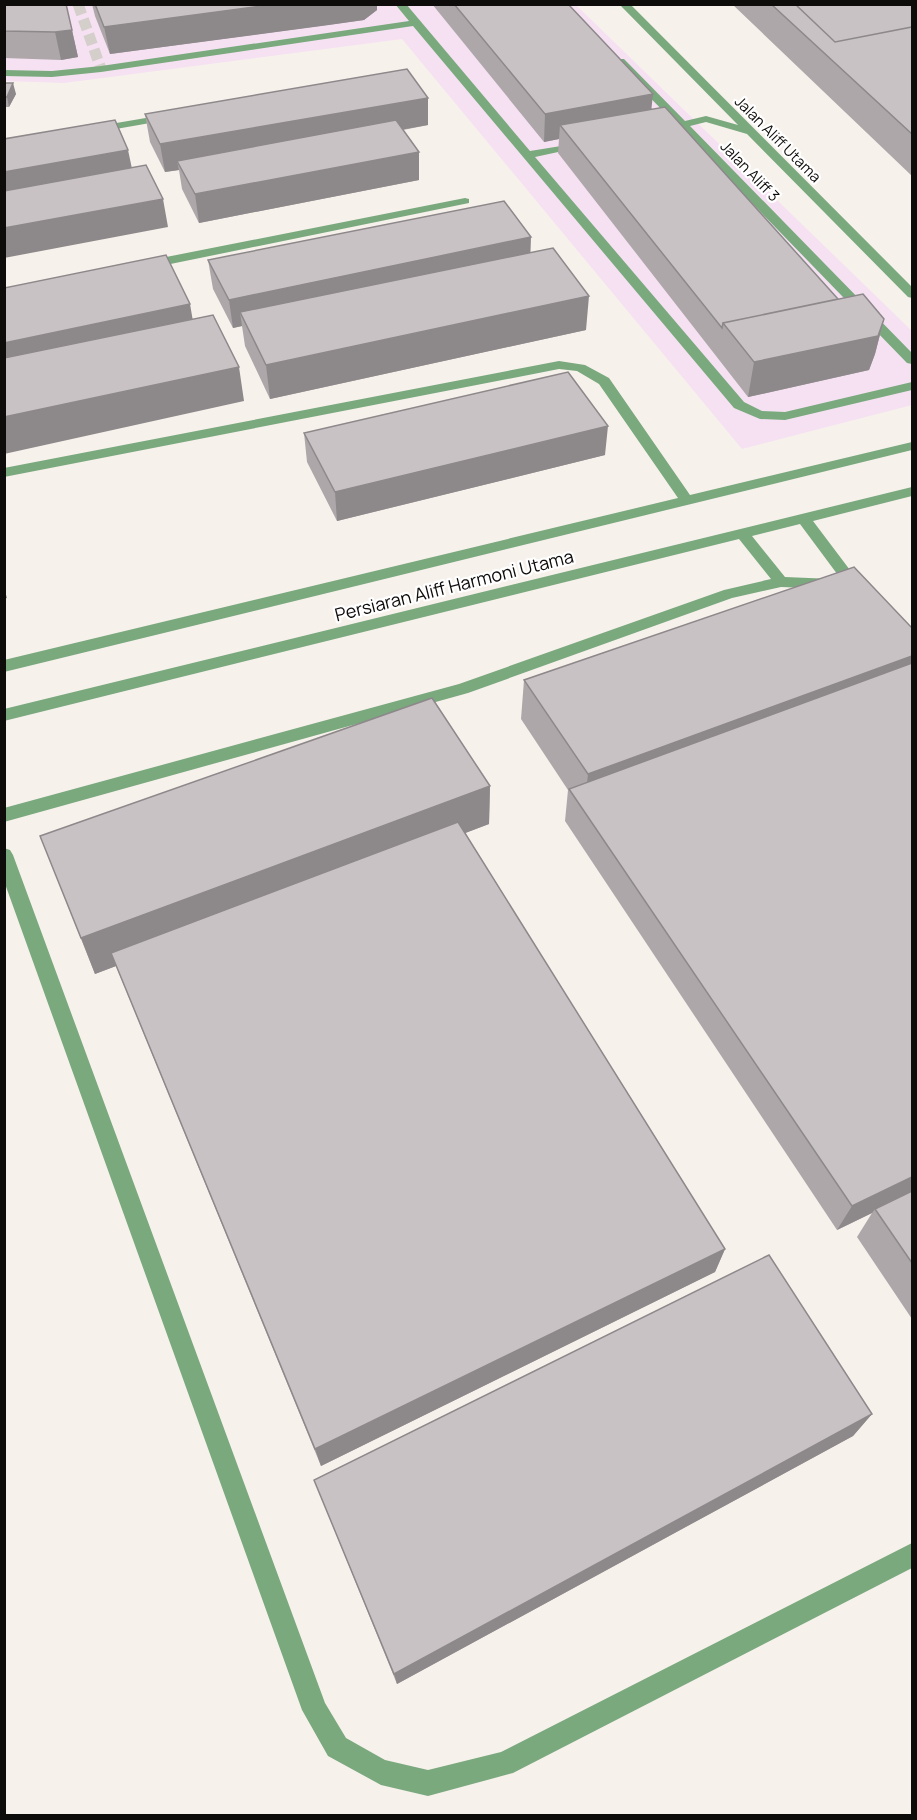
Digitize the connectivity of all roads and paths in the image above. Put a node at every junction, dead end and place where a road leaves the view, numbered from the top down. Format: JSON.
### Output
{"nodes":[{"id":1,"x":400,"y":4,"type":"edge"},
{"id":2,"x":624,"y":4,"type":"edge"},
{"id":3,"x":414,"y":23,"type":"junction"},
{"id":4,"x":612,"y":52,"type":"edge"},
{"id":5,"x":4,"y":73,"type":"edge"},
{"id":6,"x":715,"y":96,"type":"junction"},
{"id":7,"x":181,"y":115,"type":"edge"},
{"id":8,"x":706,"y":119,"type":"junction"},
{"id":9,"x":684,"y":124,"type":"junction"},
{"id":10,"x":662,"y":129,"type":"edge"},
{"id":11,"x":87,"y":130,"type":"edge"},
{"id":12,"x":753,"y":134,"type":"junction"},
{"id":13,"x":595,"y":142,"type":"edge"},
{"id":14,"x":528,"y":155,"type":"junction"},
{"id":15,"x":465,"y":201,"type":"dead end"},
{"id":16,"x":131,"y":268,"type":"edge"},
{"id":17,"x":912,"y":294,"type":"edge"},
{"id":18,"x":912,"y":360,"type":"edge"},
{"id":19,"x":912,"y":386,"type":"edge"},
{"id":20,"x":912,"y":445,"type":"edge"},
{"id":21,"x":4,"y":473,"type":"edge"},
{"id":22,"x":912,"y":492,"type":"edge"},
{"id":23,"x":687,"y":501,"type":"junction"},
{"id":24,"x":804,"y":519,"type":"junction"},
{"id":25,"x":743,"y":534,"type":"junction"},
{"id":26,"x":781,"y":582,"type":"junction"},
{"id":27,"x":855,"y":587,"type":"junction"},
{"id":28,"x":869,"y":603,"type":"edge"},
{"id":29,"x":4,"y":666,"type":"edge"},
{"id":30,"x":23,"y":711,"type":"junction"},
{"id":31,"x":4,"y":715,"type":"edge"},
{"id":32,"x":4,"y":726,"type":"edge"},
{"id":33,"x":4,"y":815,"type":"edge"},
{"id":34,"x":4,"y":855,"type":"edge"},
{"id":35,"x":912,"y":1555,"type":"edge"}],
"edges":[{"from":1,"to":3,"type":"street"},
{"from":2,"to":6,"type":"street","name":"Jalan Aliff Utama"},
{"from":3,"to":5,"type":"street"},
{"from":3,"to":14,"type":"street"},
{"from":4,"to":9,"type":"street","name":"Jalan Aliff 3"},
{"from":6,"to":8,"type":"street"},
{"from":6,"to":12,"type":"street","name":"Jalan Aliff Utama"},
{"from":7,"to":11,"type":"street"},
{"from":8,"to":9,"type":"street"},
{"from":8,"to":12,"type":"street"},
{"from":9,"to":10,"type":"street"},
{"from":9,"to":18,"type":"street","name":"Jalan Aliff 3"},
{"from":12,"to":17,"type":"street","name":"Jalan Aliff Utama"},
{"from":13,"to":14,"type":"street"},
{"from":14,"to":19,"type":"street"},
{"from":15,"to":16,"type":"street"},
{"from":20,"to":23,"type":"street","name":"Persiaran Aliff Harmoni Utama"},
{"from":21,"to":23,"type":"street"},
{"from":22,"to":24,"type":"street","name":"Persiaran Aliff Harmoni Utama"},
{"from":23,"to":29,"type":"street","name":"Persiaran Aliff Harmoni Utama"},
{"from":24,"to":25,"type":"street","name":"Persiaran Aliff Harmoni Utama"},
{"from":24,"to":27,"type":"street"},
{"from":25,"to":26,"type":"street"},
{"from":25,"to":30,"type":"street","name":"Persiaran Aliff Harmoni Utama"},
{"from":26,"to":27,"type":"street"},
{"from":26,"to":33,"type":"street"},
{"from":27,"to":28,"type":"street"},
{"from":30,"to":31,"type":"street","name":"Persiaran Aliff Harmoni Utama"},
{"from":30,"to":32,"type":"street"},
{"from":34,"to":35,"type":"street"}]}
